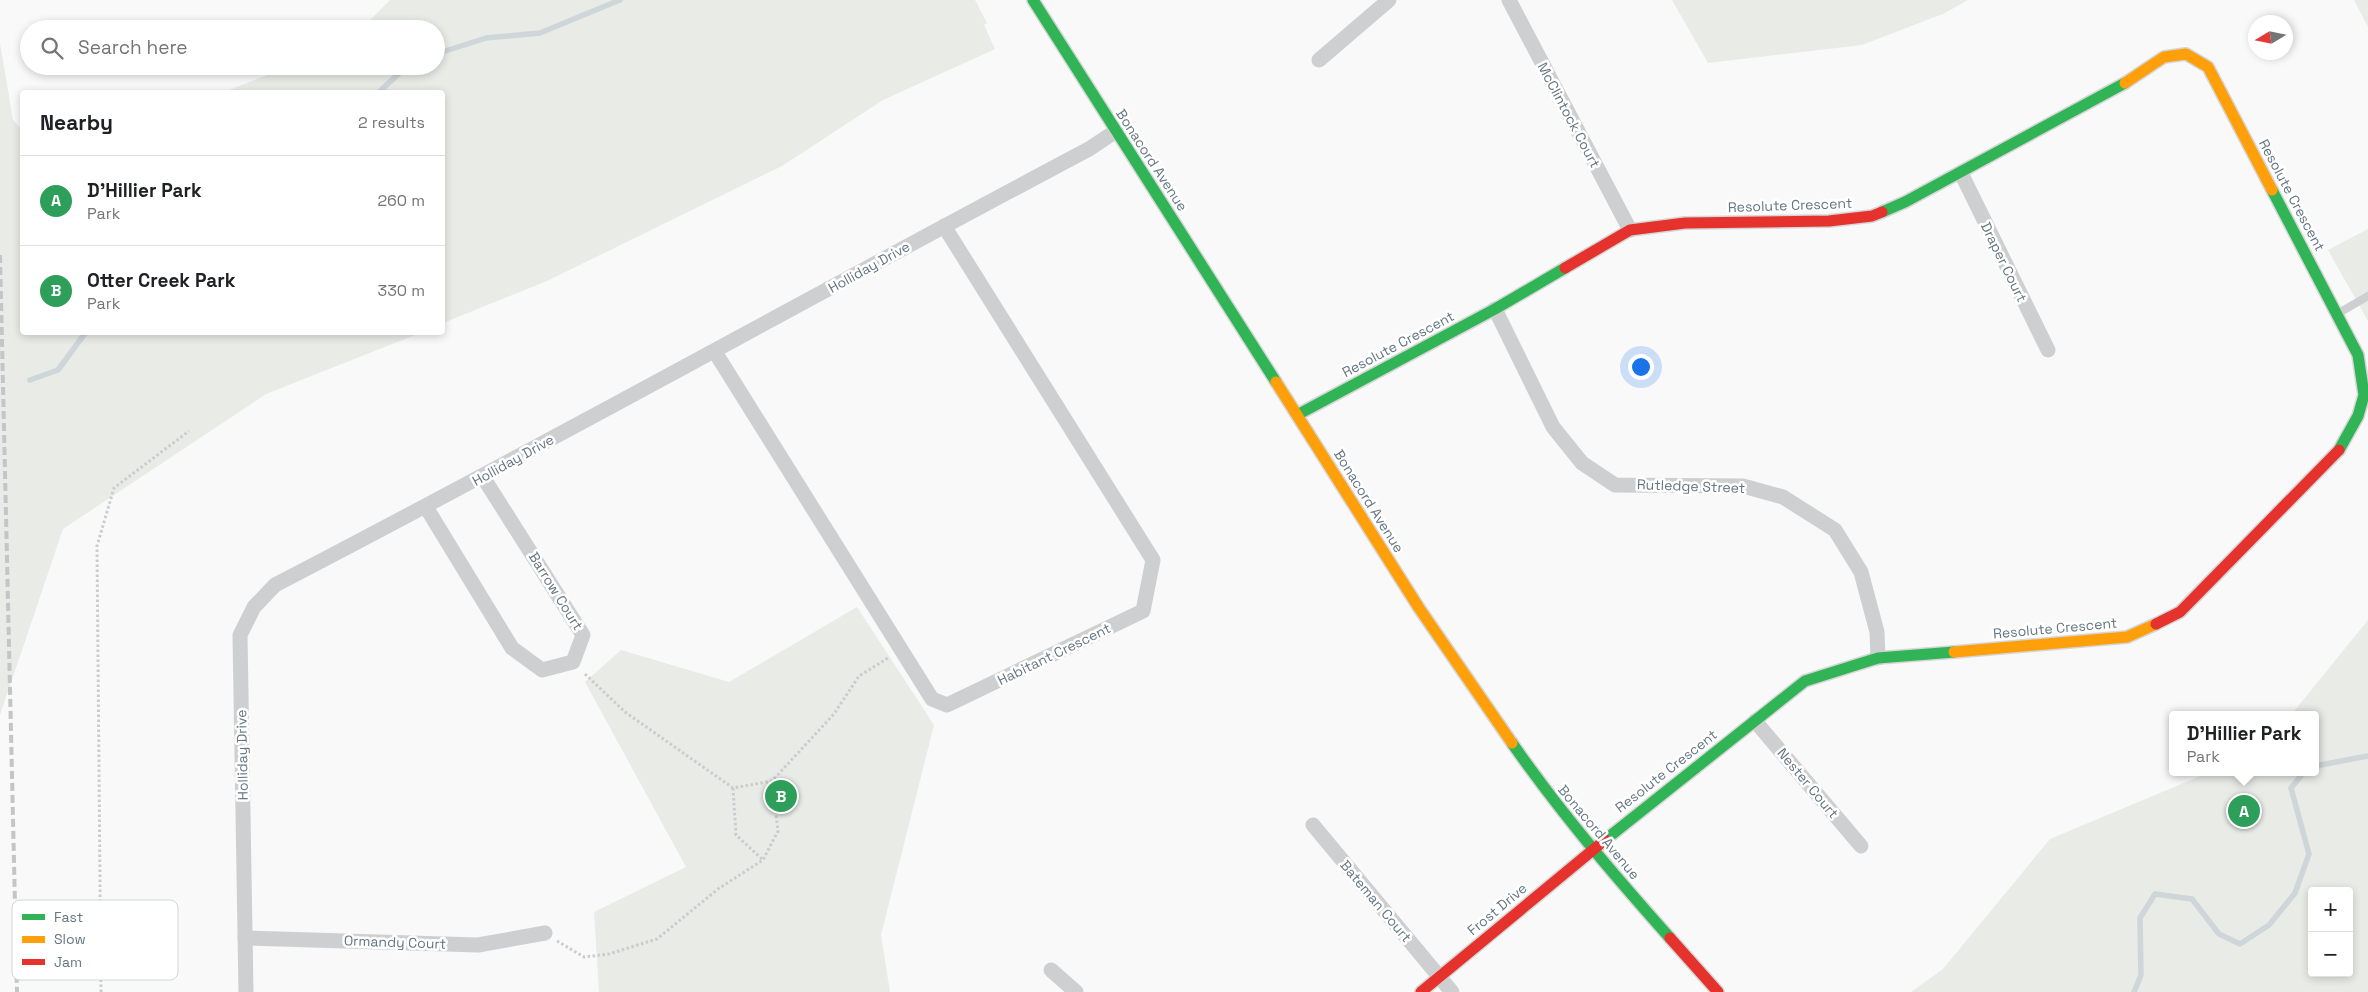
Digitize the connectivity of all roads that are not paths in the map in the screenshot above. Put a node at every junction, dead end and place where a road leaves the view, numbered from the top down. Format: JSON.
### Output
{"nodes":[{"id":1,"x":1032,"y":0,"type":"edge"},
{"id":2,"x":1389,"y":0,"type":"edge"},
{"id":3,"x":1509,"y":0,"type":"edge"},
{"id":4,"x":1319,"y":60,"type":"dead end"},
{"id":5,"x":1116,"y":131,"type":"junction"},
{"id":6,"x":1961,"y":173,"type":"junction"},
{"id":7,"x":944,"y":226,"type":"junction"},
{"id":8,"x":1630,"y":230,"type":"junction"},
{"id":9,"x":2368,"y":296,"type":"edge"},
{"id":10,"x":1495,"y":309,"type":"junction"},
{"id":11,"x":2337,"y":314,"type":"junction"},
{"id":12,"x":2048,"y":350,"type":"dead end"},
{"id":13,"x":715,"y":352,"type":"junction"},
{"id":14,"x":1297,"y":415,"type":"junction"},
{"id":15,"x":483,"y":477,"type":"junction"},
{"id":16,"x":426,"y":507,"type":"junction"},
{"id":17,"x":1878,"y":658,"type":"junction"},
{"id":18,"x":1754,"y":721,"type":"junction"},
{"id":19,"x":1313,"y":825,"type":"dead end"},
{"id":20,"x":1861,"y":846,"type":"dead end"},
{"id":21,"x":1592,"y":850,"type":"junction"},
{"id":22,"x":545,"y":933,"type":"road end"},
{"id":23,"x":245,"y":938,"type":"junction"},
{"id":24,"x":1051,"y":970,"type":"dead end"},
{"id":25,"x":1440,"y":977,"type":"junction"},
{"id":26,"x":246,"y":992,"type":"edge"},
{"id":27,"x":1076,"y":992,"type":"edge"},
{"id":28,"x":1421,"y":992,"type":"edge"},
{"id":29,"x":1452,"y":992,"type":"edge"},
{"id":30,"x":1718,"y":992,"type":"edge"}],
"edges":[{"from":1,"to":5,"type":"street","name":"Bonacord Avenue"},
{"from":2,"to":4,"type":"street"},
{"from":3,"to":8,"type":"street","name":"McClintock Court"},
{"from":5,"to":7,"type":"street","name":"Holliday Drive"},
{"from":5,"to":14,"type":"street","name":"Bonacord Avenue"},
{"from":6,"to":8,"type":"street","name":"Resolute Crescent"},
{"from":6,"to":11,"type":"street","name":"Resolute Crescent"},
{"from":6,"to":12,"type":"street","name":"Draper Court"},
{"from":7,"to":13,"type":"street","name":"Holliday Drive"},
{"from":7,"to":13,"type":"street","name":"Habitant Crescent"},
{"from":8,"to":10,"type":"street","name":"Resolute Crescent"},
{"from":9,"to":11,"type":"lane"},
{"from":10,"to":14,"type":"street","name":"Resolute Crescent"},
{"from":10,"to":17,"type":"street","name":"Rutledge Street"},
{"from":11,"to":17,"type":"street","name":"Resolute Crescent"},
{"from":13,"to":15,"type":"street","name":"Holliday Drive"},
{"from":14,"to":21,"type":"street","name":"Bonacord Avenue"},
{"from":15,"to":16,"type":"street","name":"Holliday Drive"},
{"from":15,"to":16,"type":"street","name":"Barrow Court"},
{"from":16,"to":23,"type":"street","name":"Holliday Drive"},
{"from":17,"to":18,"type":"street","name":"Resolute Crescent"},
{"from":18,"to":20,"type":"street","name":"Nester Court"},
{"from":18,"to":21,"type":"street","name":"Resolute Crescent"},
{"from":19,"to":25,"type":"street","name":"Bateman Court"},
{"from":21,"to":25,"type":"street","name":"Frost Drive"},
{"from":21,"to":30,"type":"street","name":"Bonacord Avenue"},
{"from":22,"to":23,"type":"street","name":"Ormandy Court"},
{"from":23,"to":26,"type":"street","name":"Holliday Drive"},
{"from":24,"to":27,"type":"street"},
{"from":25,"to":28,"type":"street","name":"Frost Drive"},
{"from":25,"to":29,"type":"street","name":"Bateman Court"}]}
